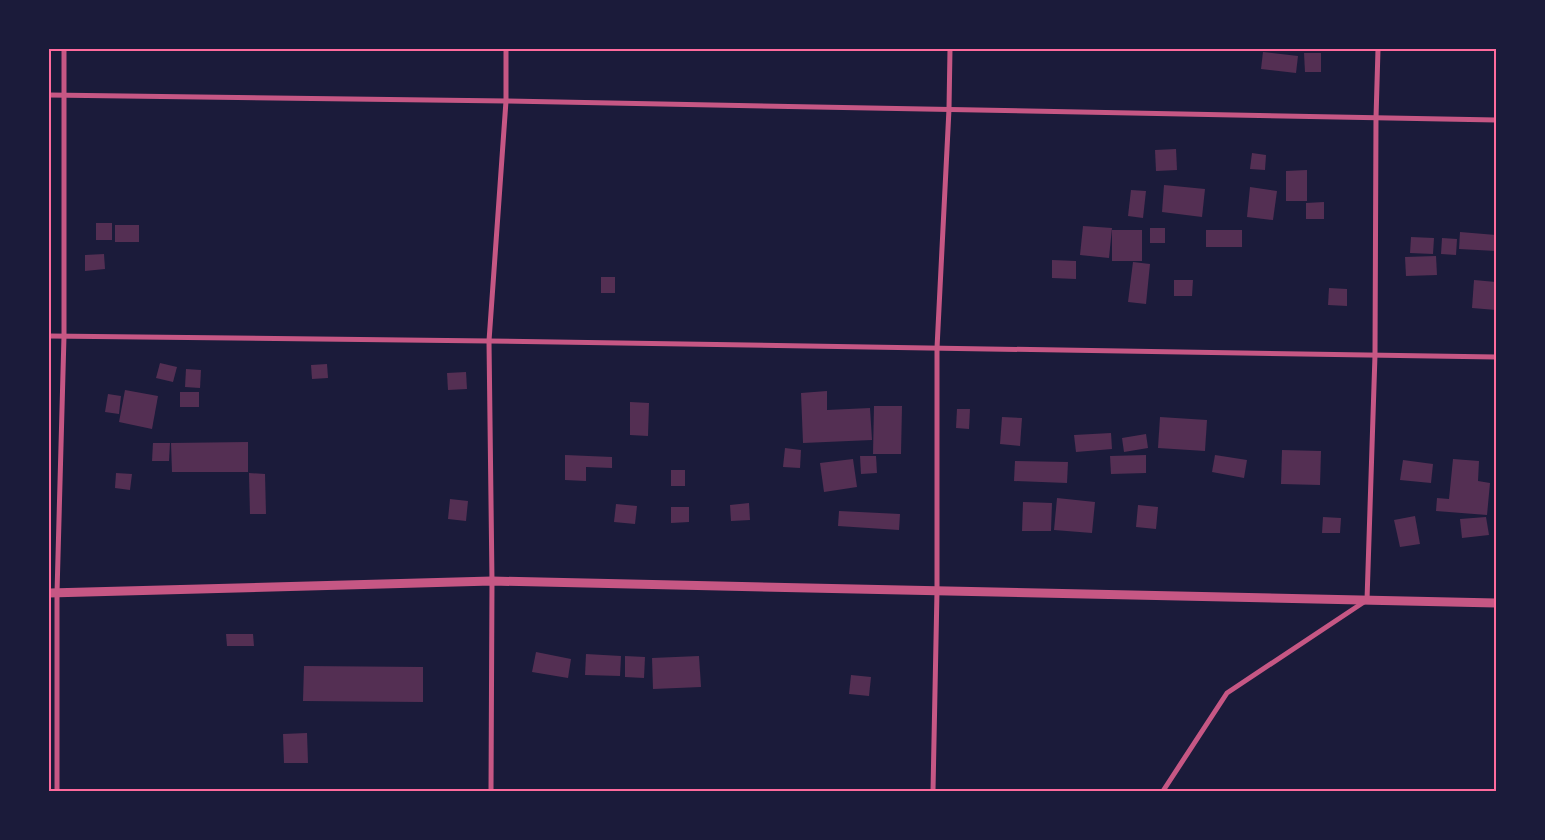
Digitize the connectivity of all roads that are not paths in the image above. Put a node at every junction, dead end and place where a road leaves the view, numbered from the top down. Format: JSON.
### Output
{"nodes":[{"id":1,"x":64,"y":49,"type":"edge"},
{"id":2,"x":506,"y":49,"type":"edge"},
{"id":3,"x":950,"y":49,"type":"edge"},
{"id":4,"x":1378,"y":49,"type":"edge"},
{"id":5,"x":49,"y":95,"type":"edge"},
{"id":6,"x":64,"y":96,"type":"junction"},
{"id":7,"x":506,"y":100,"type":"junction"},
{"id":8,"x":949,"y":110,"type":"junction"},
{"id":9,"x":1376,"y":118,"type":"junction"},
{"id":10,"x":1496,"y":120,"type":"edge"},
{"id":11,"x":49,"y":336,"type":"edge"},
{"id":12,"x":64,"y":336,"type":"junction"},
{"id":13,"x":489,"y":341,"type":"junction"},
{"id":14,"x":937,"y":348,"type":"junction"},
{"id":15,"x":1375,"y":355,"type":"junction"},
{"id":16,"x":1496,"y":357,"type":"edge"},
{"id":17,"x":492,"y":580,"type":"junction"},
{"id":18,"x":937,"y":591,"type":"junction"},
{"id":19,"x":53,"y":593,"type":"edge"},
{"id":20,"x":1367,"y":600,"type":"junction"},
{"id":21,"x":1496,"y":603,"type":"edge"},
{"id":22,"x":56,"y":791,"type":"edge"},
{"id":23,"x":491,"y":791,"type":"edge"},
{"id":24,"x":933,"y":791,"type":"edge"},
{"id":25,"x":1163,"y":791,"type":"edge"}],
"edges":[{"from":1,"to":6,"type":"street"},
{"from":2,"to":7,"type":"street"},
{"from":3,"to":8,"type":"street"},
{"from":4,"to":9,"type":"street"},
{"from":5,"to":6,"type":"street"},
{"from":6,"to":7,"type":"street"},
{"from":6,"to":12,"type":"street"},
{"from":7,"to":8,"type":"street"},
{"from":7,"to":13,"type":"street"},
{"from":8,"to":9,"type":"street"},
{"from":8,"to":14,"type":"street"},
{"from":9,"to":10,"type":"street"},
{"from":9,"to":15,"type":"street"},
{"from":11,"to":12,"type":"street"},
{"from":12,"to":13,"type":"street"},
{"from":12,"to":19,"type":"street"},
{"from":13,"to":14,"type":"street"},
{"from":13,"to":17,"type":"street"},
{"from":14,"to":15,"type":"street"},
{"from":14,"to":18,"type":"street"},
{"from":15,"to":16,"type":"street"},
{"from":15,"to":20,"type":"street"},
{"from":17,"to":18,"type":"street"},
{"from":17,"to":19,"type":"street"},
{"from":17,"to":23,"type":"street"},
{"from":18,"to":20,"type":"street"},
{"from":18,"to":24,"type":"street"},
{"from":19,"to":22,"type":"street"},
{"from":20,"to":21,"type":"street"},
{"from":20,"to":25,"type":"street"}]}
